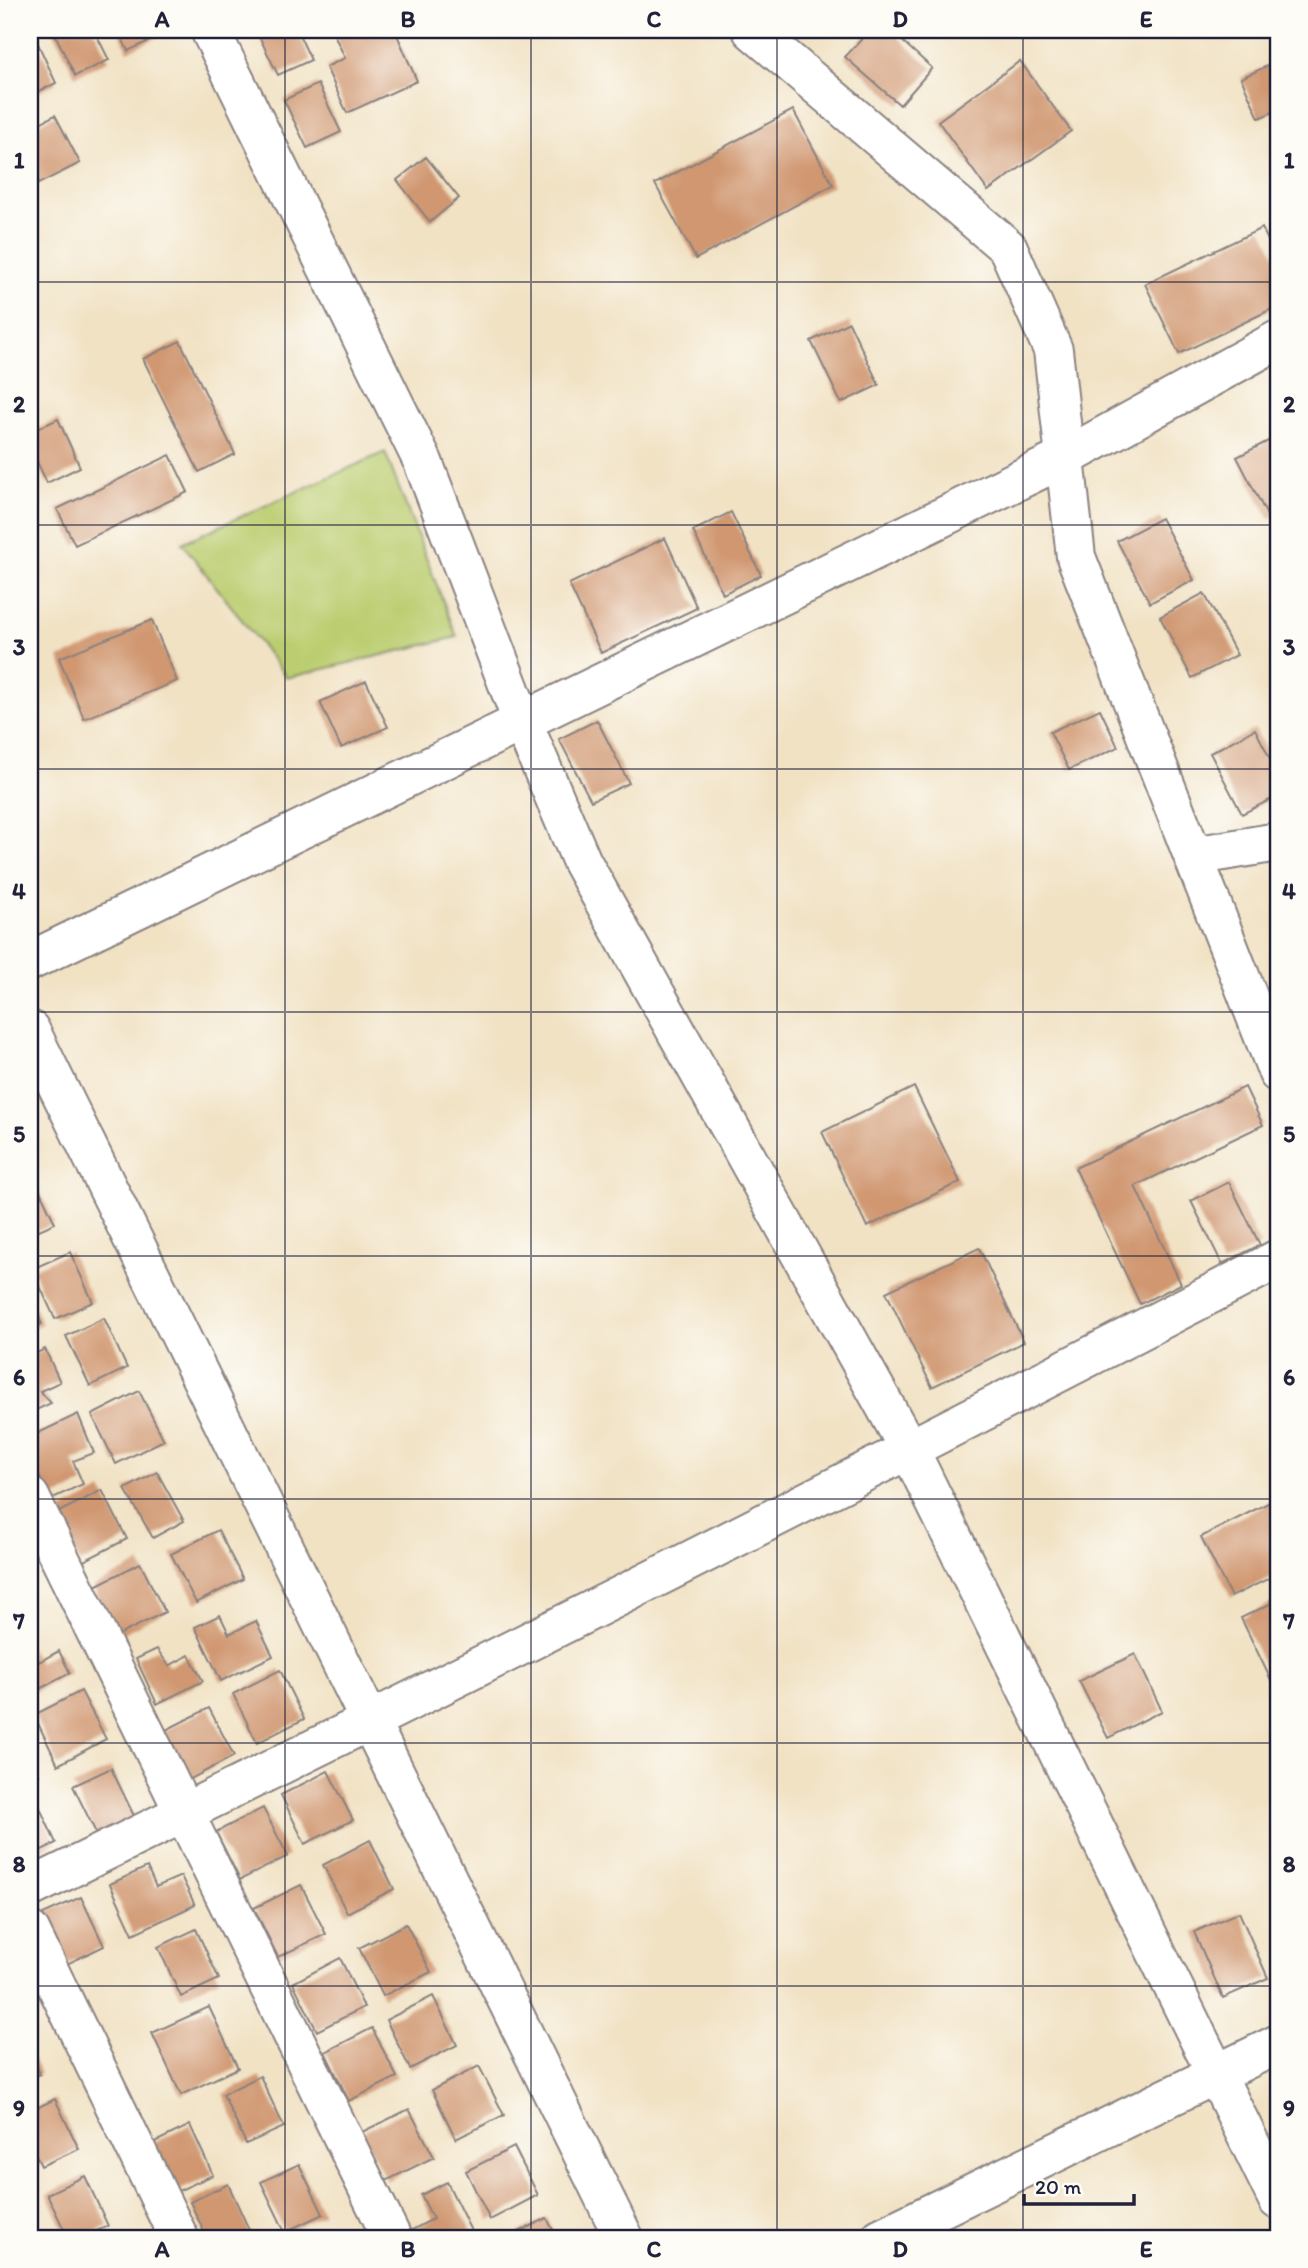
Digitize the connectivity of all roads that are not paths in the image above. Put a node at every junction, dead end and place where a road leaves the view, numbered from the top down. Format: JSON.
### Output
{"nodes":[{"id":1,"x":210,"y":30,"type":"edge"},
{"id":2,"x":752,"y":30,"type":"edge"},
{"id":3,"x":1278,"y":340,"type":"edge"},
{"id":4,"x":1066,"y":457,"type":"junction"},
{"id":5,"x":522,"y":721,"type":"junction"},
{"id":6,"x":1278,"y":842,"type":"edge"},
{"id":7,"x":1193,"y":856,"type":"junction"},
{"id":8,"x":30,"y":961,"type":"edge"},
{"id":9,"x":30,"y":1030,"type":"edge"},
{"id":10,"x":1278,"y":1073,"type":"edge"},
{"id":11,"x":1278,"y":1259,"type":"edge"},
{"id":12,"x":910,"y":1451,"type":"junction"},
{"id":13,"x":30,"y":1497,"type":"edge"},
{"id":14,"x":372,"y":1721,"type":"junction"},
{"id":15,"x":185,"y":1813,"type":"junction"},
{"id":16,"x":30,"y":1888,"type":"edge"},
{"id":17,"x":30,"y":1931,"type":"edge"},
{"id":18,"x":1278,"y":2044,"type":"edge"},
{"id":19,"x":1217,"y":2074,"type":"junction"},
{"id":20,"x":1278,"y":2200,"type":"edge"},
{"id":21,"x":179,"y":2238,"type":"edge"},
{"id":22,"x":392,"y":2238,"type":"edge"},
{"id":23,"x":624,"y":2238,"type":"edge"},
{"id":24,"x":880,"y":2238,"type":"edge"}],
"edges":[{"from":1,"to":5,"type":"street"},
{"from":2,"to":4,"type":"street"},
{"from":3,"to":4,"type":"street"},
{"from":4,"to":5,"type":"street"},
{"from":4,"to":7,"type":"street"},
{"from":5,"to":8,"type":"street"},
{"from":5,"to":12,"type":"street"},
{"from":6,"to":7,"type":"street"},
{"from":7,"to":10,"type":"street"},
{"from":9,"to":14,"type":"street"},
{"from":11,"to":12,"type":"street"},
{"from":12,"to":14,"type":"street"},
{"from":12,"to":19,"type":"street"},
{"from":13,"to":15,"type":"street"},
{"from":14,"to":15,"type":"street"},
{"from":14,"to":23,"type":"street"},
{"from":15,"to":16,"type":"street"},
{"from":15,"to":22,"type":"street"},
{"from":17,"to":21,"type":"street"},
{"from":18,"to":19,"type":"street"},
{"from":19,"to":20,"type":"street"},
{"from":19,"to":24,"type":"street"}]}
